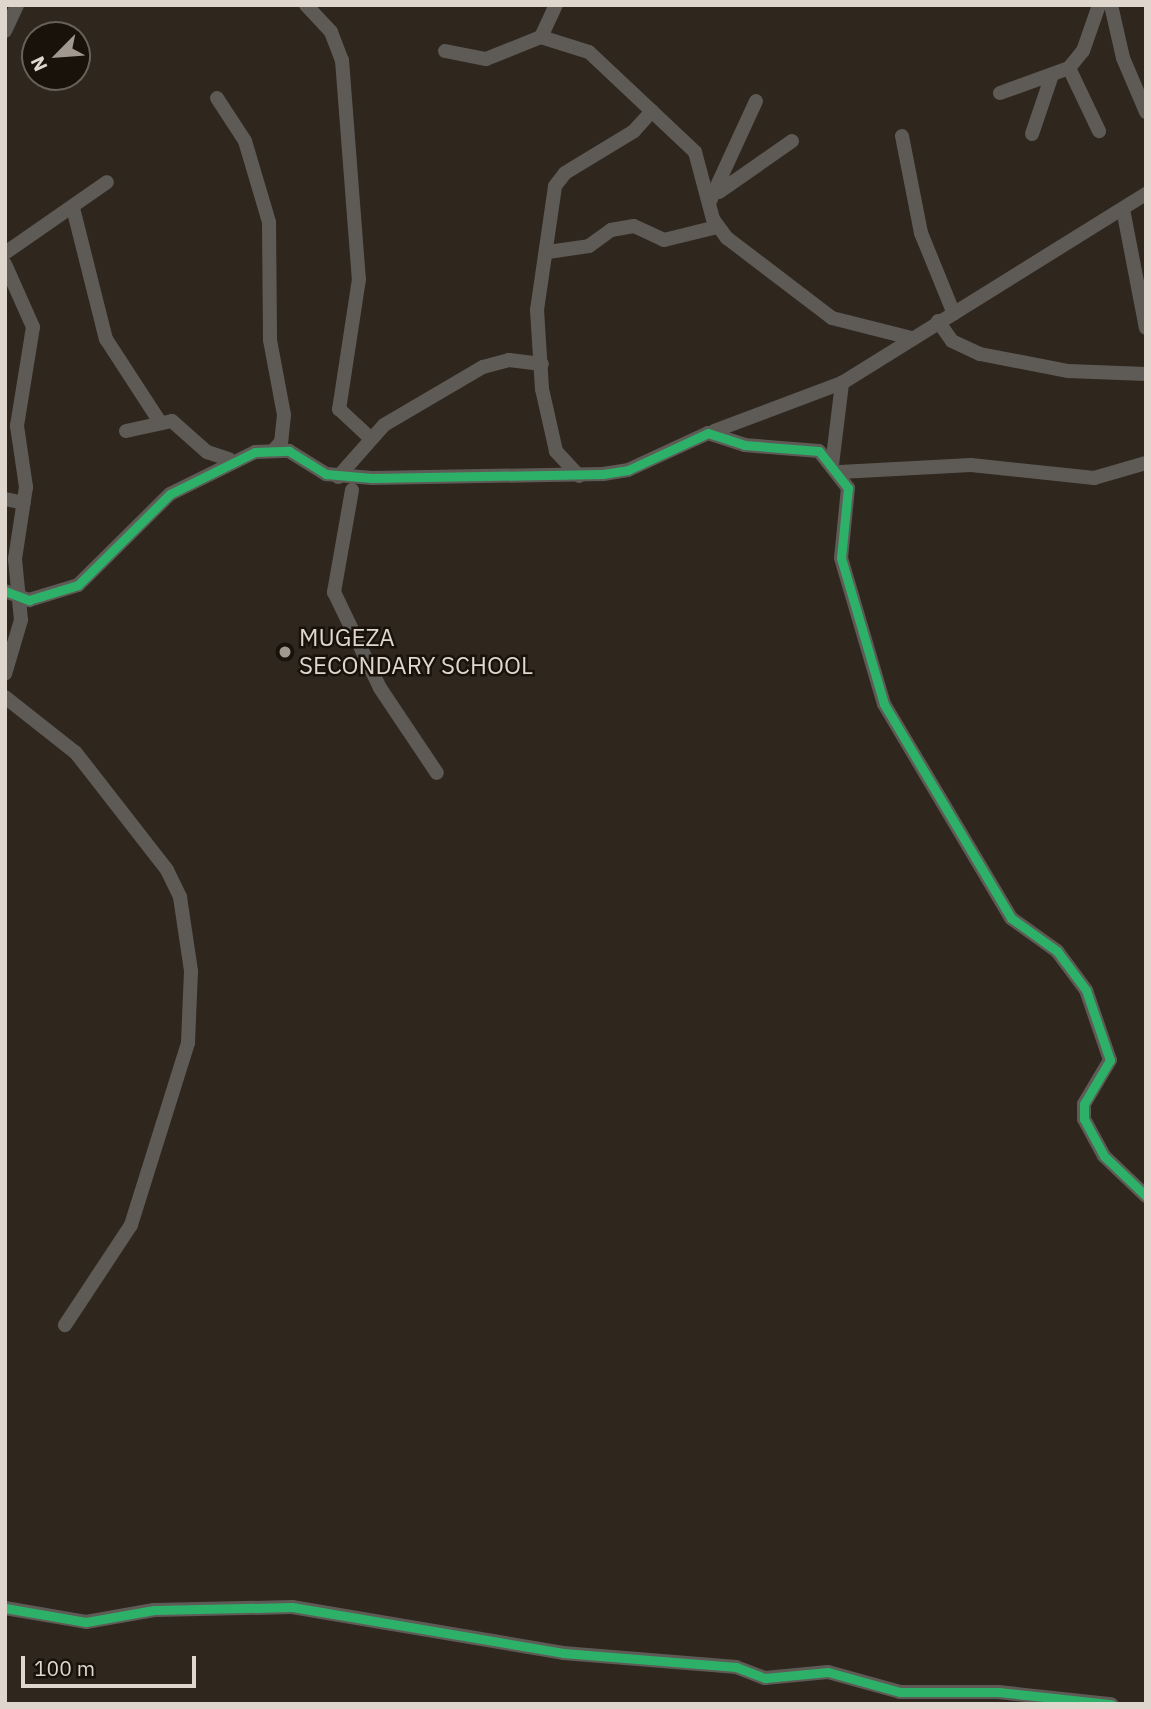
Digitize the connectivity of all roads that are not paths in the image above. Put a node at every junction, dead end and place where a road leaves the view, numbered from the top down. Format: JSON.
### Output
{"nodes":[{"id":1,"x":17,"y":5,"type":"edge"},
{"id":2,"x":306,"y":5,"type":"edge"},
{"id":3,"x":556,"y":5,"type":"edge"},
{"id":4,"x":1099,"y":5,"type":"edge"},
{"id":5,"x":1111,"y":5,"type":"edge"},
{"id":6,"x":5,"y":31,"type":"edge"},
{"id":7,"x":541,"y":37,"type":"junction"},
{"id":8,"x":445,"y":51,"type":"dead end"},
{"id":9,"x":1069,"y":68,"type":"junction"},
{"id":10,"x":1052,"y":75,"type":"junction"},
{"id":11,"x":1000,"y":93,"type":"dead end"},
{"id":12,"x":217,"y":98,"type":"dead end"},
{"id":13,"x":756,"y":101,"type":"dead end"},
{"id":14,"x":652,"y":111,"type":"junction"},
{"id":15,"x":1146,"y":112,"type":"edge"},
{"id":16,"x":1099,"y":131,"type":"dead end"},
{"id":17,"x":1032,"y":134,"type":"dead end"},
{"id":18,"x":902,"y":135,"type":"dead end"},
{"id":19,"x":792,"y":141,"type":"dead end"},
{"id":20,"x":107,"y":183,"type":"dead end"},
{"id":21,"x":1146,"y":194,"type":"edge"},
{"id":22,"x":714,"y":197,"type":"junction"},
{"id":23,"x":73,"y":208,"type":"junction"},
{"id":24,"x":1124,"y":209,"type":"junction"},
{"id":25,"x":717,"y":227,"type":"junction"},
{"id":26,"x":548,"y":252,"type":"junction"},
{"id":27,"x":5,"y":253,"type":"edge"},
{"id":28,"x":5,"y":264,"type":"edge"},
{"id":29,"x":954,"y":314,"type":"junction"},
{"id":30,"x":938,"y":321,"type":"junction"},
{"id":31,"x":1146,"y":328,"type":"edge"},
{"id":32,"x":911,"y":338,"type":"junction"},
{"id":33,"x":542,"y":364,"type":"junction"},
{"id":34,"x":1146,"y":374,"type":"edge"},
{"id":35,"x":842,"y":383,"type":"junction"},
{"id":36,"x":160,"y":422,"type":"junction"},
{"id":37,"x":126,"y":431,"type":"dead end"},
{"id":38,"x":708,"y":433,"type":"junction"},
{"id":39,"x":369,"y":437,"type":"junction"},
{"id":40,"x":273,"y":451,"type":"junction"},
{"id":41,"x":229,"y":459,"type":"junction"},
{"id":42,"x":1146,"y":463,"type":"edge"},
{"id":43,"x":836,"y":468,"type":"junction"},
{"id":44,"x":579,"y":476,"type":"junction"},
{"id":45,"x":338,"y":477,"type":"junction"},
{"id":46,"x":352,"y":490,"type":"dead end"},
{"id":47,"x":5,"y":499,"type":"edge"},
{"id":48,"x":24,"y":503,"type":"junction"},
{"id":49,"x":11,"y":594,"type":"edge"},
{"id":50,"x":5,"y":674,"type":"edge"},
{"id":51,"x":5,"y":697,"type":"edge"},
{"id":52,"x":437,"y":773,"type":"dead end"},
{"id":53,"x":1146,"y":1196,"type":"edge"},
{"id":54,"x":65,"y":1325,"type":"dead end"},
{"id":55,"x":5,"y":1608,"type":"edge"},
{"id":56,"x":1111,"y":1704,"type":"edge"}],
"edges":[{"from":1,"to":6,"type":"street"},
{"from":2,"to":39,"type":"street"},
{"from":3,"to":7,"type":"street"},
{"from":4,"to":9,"type":"street"},
{"from":5,"to":15,"type":"street"},
{"from":7,"to":8,"type":"street"},
{"from":7,"to":14,"type":"street"},
{"from":9,"to":10,"type":"street"},
{"from":9,"to":16,"type":"street"},
{"from":10,"to":11,"type":"street"},
{"from":10,"to":17,"type":"street"},
{"from":12,"to":40,"type":"street"},
{"from":13,"to":22,"type":"street"},
{"from":14,"to":22,"type":"street"},
{"from":14,"to":26,"type":"street"},
{"from":18,"to":29,"type":"street"},
{"from":19,"to":22,"type":"street"},
{"from":20,"to":23,"type":"street"},
{"from":21,"to":24,"type":"street"},
{"from":22,"to":25,"type":"street"},
{"from":23,"to":27,"type":"street"},
{"from":23,"to":36,"type":"street"},
{"from":24,"to":29,"type":"street"},
{"from":24,"to":31,"type":"street"},
{"from":25,"to":26,"type":"street"},
{"from":25,"to":32,"type":"street"},
{"from":26,"to":33,"type":"street"},
{"from":28,"to":48,"type":"street"},
{"from":29,"to":30,"type":"street"},
{"from":30,"to":32,"type":"street"},
{"from":30,"to":34,"type":"street"},
{"from":32,"to":35,"type":"street"},
{"from":33,"to":39,"type":"street"},
{"from":33,"to":44,"type":"street"},
{"from":35,"to":38,"type":"street"},
{"from":35,"to":43,"type":"street"},
{"from":36,"to":37,"type":"street"},
{"from":36,"to":41,"type":"street"},
{"from":38,"to":43,"type":"street"},
{"from":38,"to":44,"type":"street"},
{"from":39,"to":45,"type":"street"},
{"from":40,"to":41,"type":"street"},
{"from":40,"to":45,"type":"street"},
{"from":41,"to":49,"type":"street"},
{"from":42,"to":43,"type":"street"},
{"from":43,"to":53,"type":"street"},
{"from":44,"to":45,"type":"street"},
{"from":46,"to":52,"type":"street"},
{"from":47,"to":48,"type":"street"},
{"from":48,"to":49,"type":"street"},
{"from":49,"to":50,"type":"street"},
{"from":51,"to":54,"type":"street"},
{"from":55,"to":56,"type":"street"}]}
